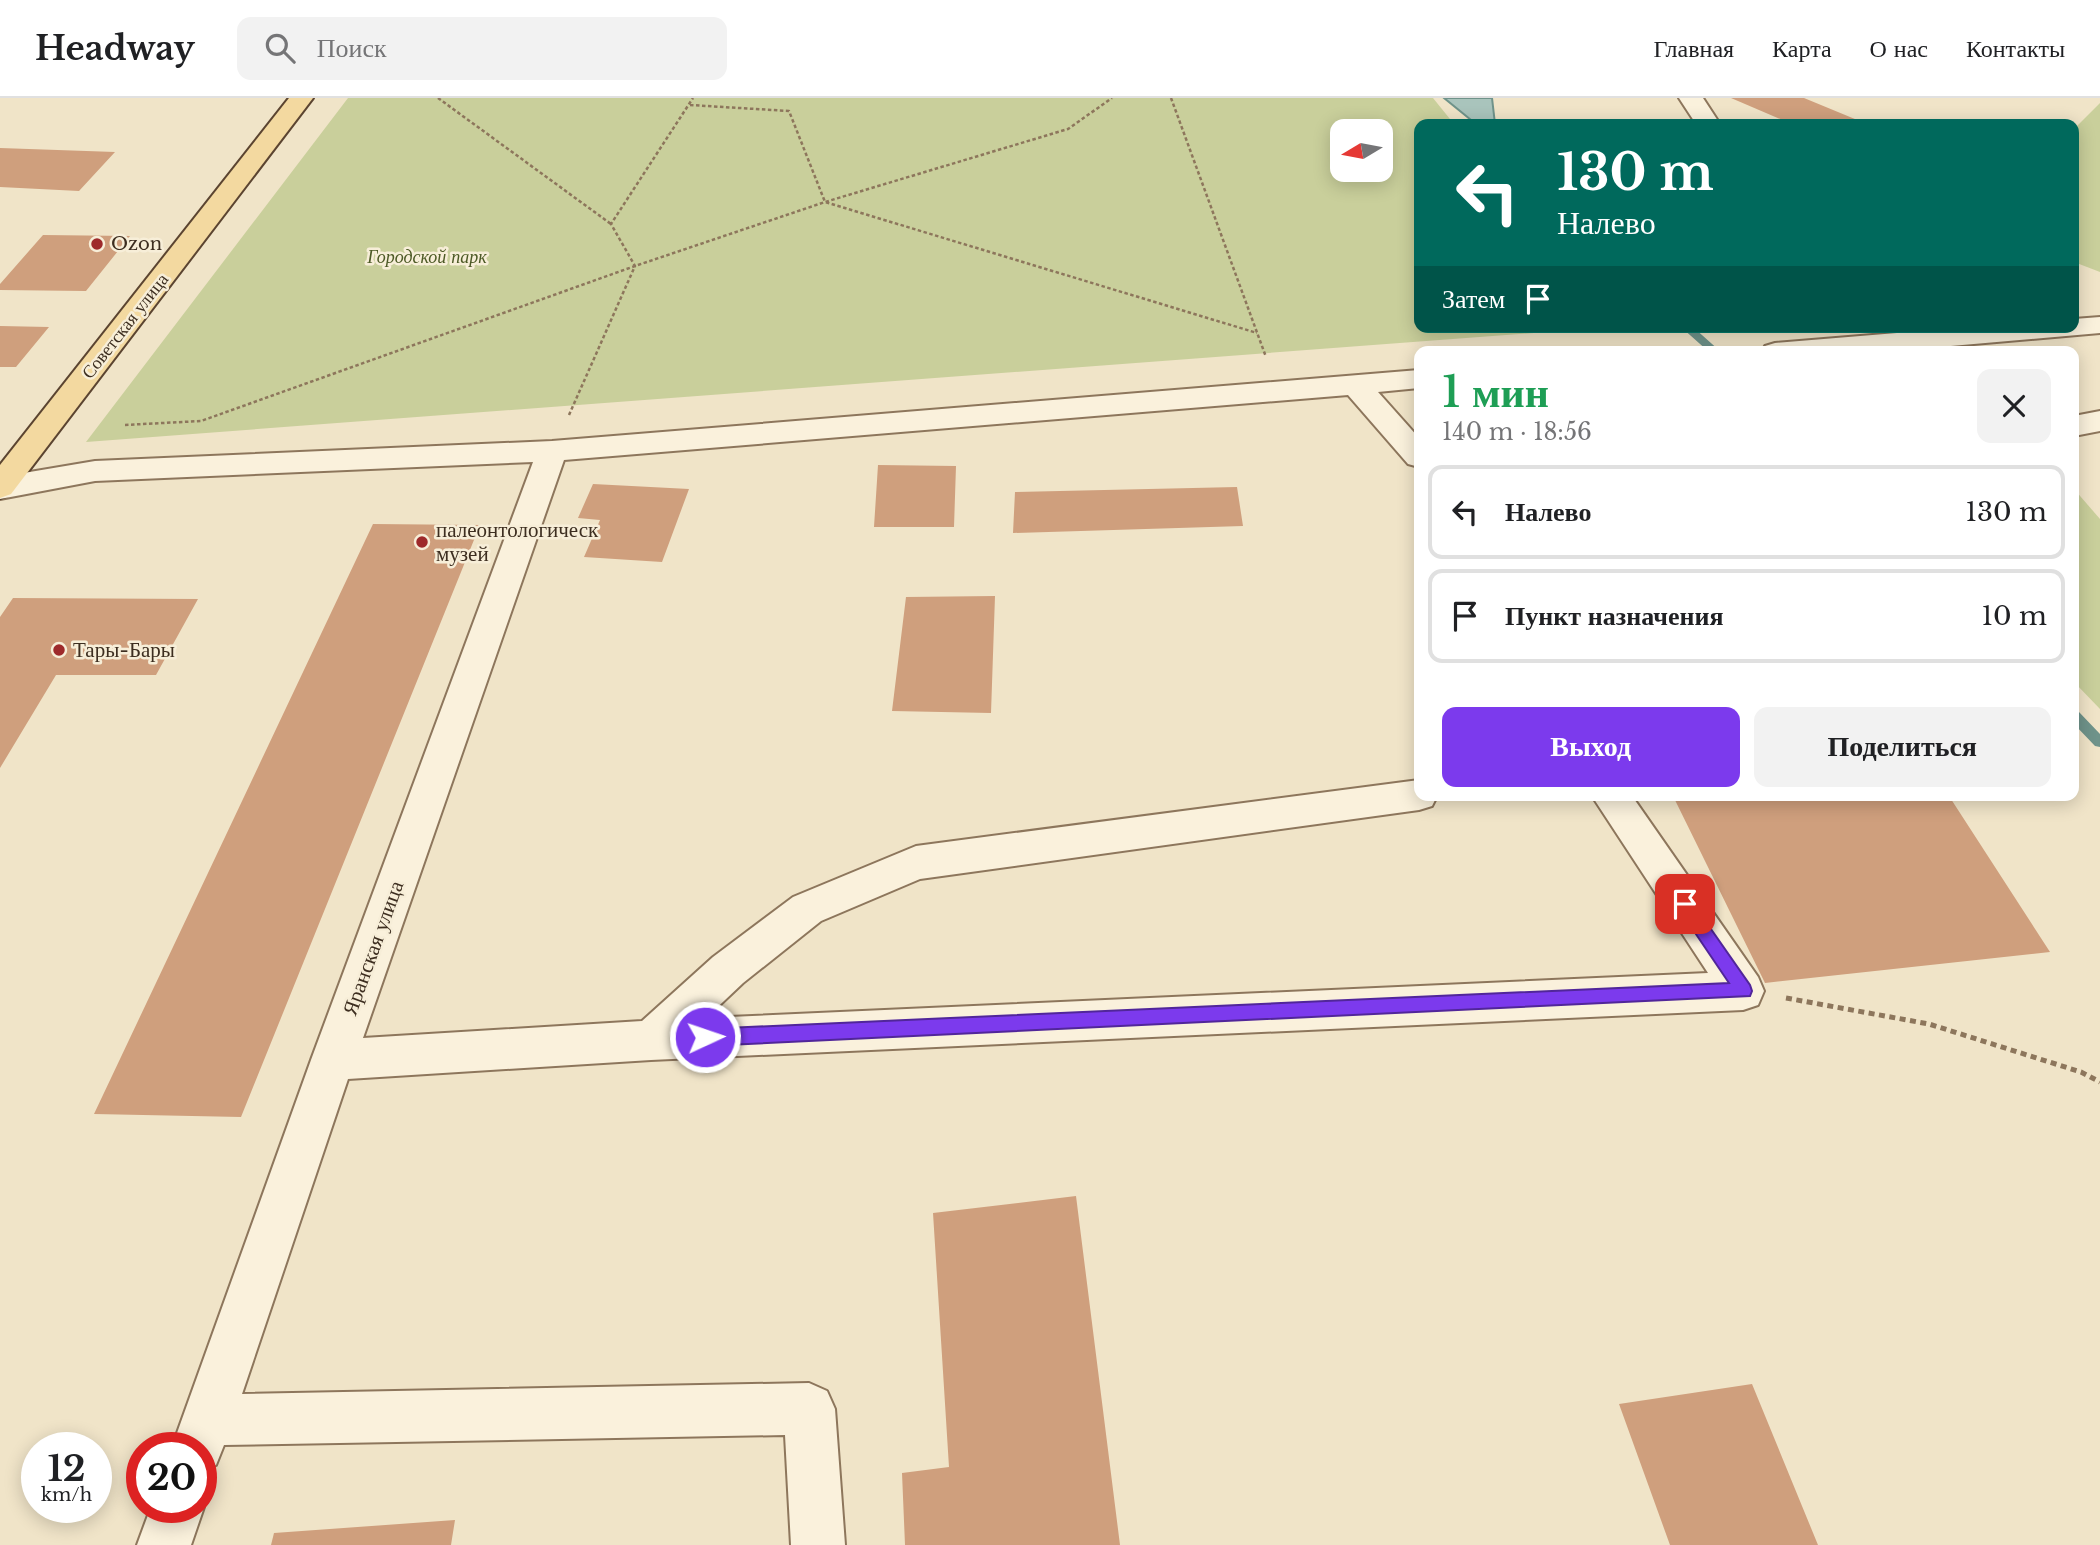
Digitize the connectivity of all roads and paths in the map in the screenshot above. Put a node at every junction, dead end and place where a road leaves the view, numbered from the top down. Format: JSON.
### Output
{"nodes":[{"id":1,"x":301,"y":98,"type":"edge"},
{"id":2,"x":438,"y":98,"type":"edge"},
{"id":3,"x":693,"y":98,"type":"edge"},
{"id":4,"x":1112,"y":98,"type":"edge"},
{"id":5,"x":1171,"y":98,"type":"edge"},
{"id":6,"x":1691,"y":98,"type":"edge"},
{"id":7,"x":690,"y":105,"type":"junction"},
{"id":8,"x":1705,"y":119,"type":"edge"},
{"id":9,"x":825,"y":202,"type":"junction"},
{"id":10,"x":611,"y":224,"type":"junction"},
{"id":11,"x":635,"y":266,"type":"junction"},
{"id":12,"x":2100,"y":325,"type":"edge"},
{"id":13,"x":2079,"y":327,"type":"edge"},
{"id":14,"x":1258,"y":332,"type":"junction"},
{"id":15,"x":1998,"y":333,"type":"edge"},
{"id":16,"x":1909,"y":340,"type":"edge"},
{"id":17,"x":1842,"y":346,"type":"edge"},
{"id":18,"x":1266,"y":358,"type":"dead end"},
{"id":19,"x":1414,"y":380,"type":"edge"},
{"id":20,"x":1356,"y":386,"type":"junction"},
{"id":21,"x":2100,"y":421,"type":"edge"},
{"id":22,"x":125,"y":425,"type":"dead end"},
{"id":23,"x":2079,"y":425,"type":"edge"},
{"id":24,"x":552,"y":451,"type":"junction"},
{"id":25,"x":1414,"y":451,"type":"edge"},
{"id":26,"x":0,"y":487,"type":"edge"},
{"id":27,"x":1414,"y":795,"type":"edge"},
{"id":28,"x":1614,"y":801,"type":"edge"},
{"id":29,"x":1743,"y":991,"type":"junction"},
{"id":30,"x":651,"y":1040,"type":"junction"},
{"id":31,"x":333,"y":1060,"type":"junction"},
{"id":32,"x":2100,"y":1082,"type":"edge"},
{"id":33,"x":204,"y":1432,"type":"edge"},
{"id":34,"x":217,"y":1433,"type":"edge"},
{"id":35,"x":172,"y":1523,"type":"edge"},
{"id":36,"x":164,"y":1545,"type":"edge"},
{"id":37,"x":818,"y":1545,"type":"edge"}],
"edges":[{"from":1,"to":26,"type":"main road","name":"Советская улица"},
{"from":2,"to":10,"type":"path"},
{"from":3,"to":7,"type":"path"},
{"from":4,"to":9,"type":"path"},
{"from":5,"to":14,"type":"path"},
{"from":6,"to":8,"type":"street"},
{"from":7,"to":9,"type":"path"},
{"from":7,"to":10,"type":"path"},
{"from":9,"to":11,"type":"path"},
{"from":9,"to":14,"type":"path"},
{"from":10,"to":11,"type":"path"},
{"from":11,"to":22,"type":"path"},
{"from":11,"to":24,"type":"path"},
{"from":12,"to":13,"type":"street"},
{"from":14,"to":18,"type":"path"},
{"from":15,"to":16,"type":"street"},
{"from":16,"to":17,"type":"street"},
{"from":19,"to":20,"type":"street"},
{"from":20,"to":24,"type":"street"},
{"from":20,"to":25,"type":"street"},
{"from":21,"to":23,"type":"street"},
{"from":24,"to":26,"type":"street"},
{"from":24,"to":31,"type":"street","name":"Яранская улица"},
{"from":27,"to":30,"type":"street"},
{"from":28,"to":29,"type":"street"},
{"from":29,"to":30,"type":"street"},
{"from":29,"to":32,"type":"path"},
{"from":30,"to":31,"type":"street"},
{"from":31,"to":33,"type":"street","name":"Яранская улица"},
{"from":34,"to":37,"type":"street"},
{"from":35,"to":36,"type":"street"}]}
